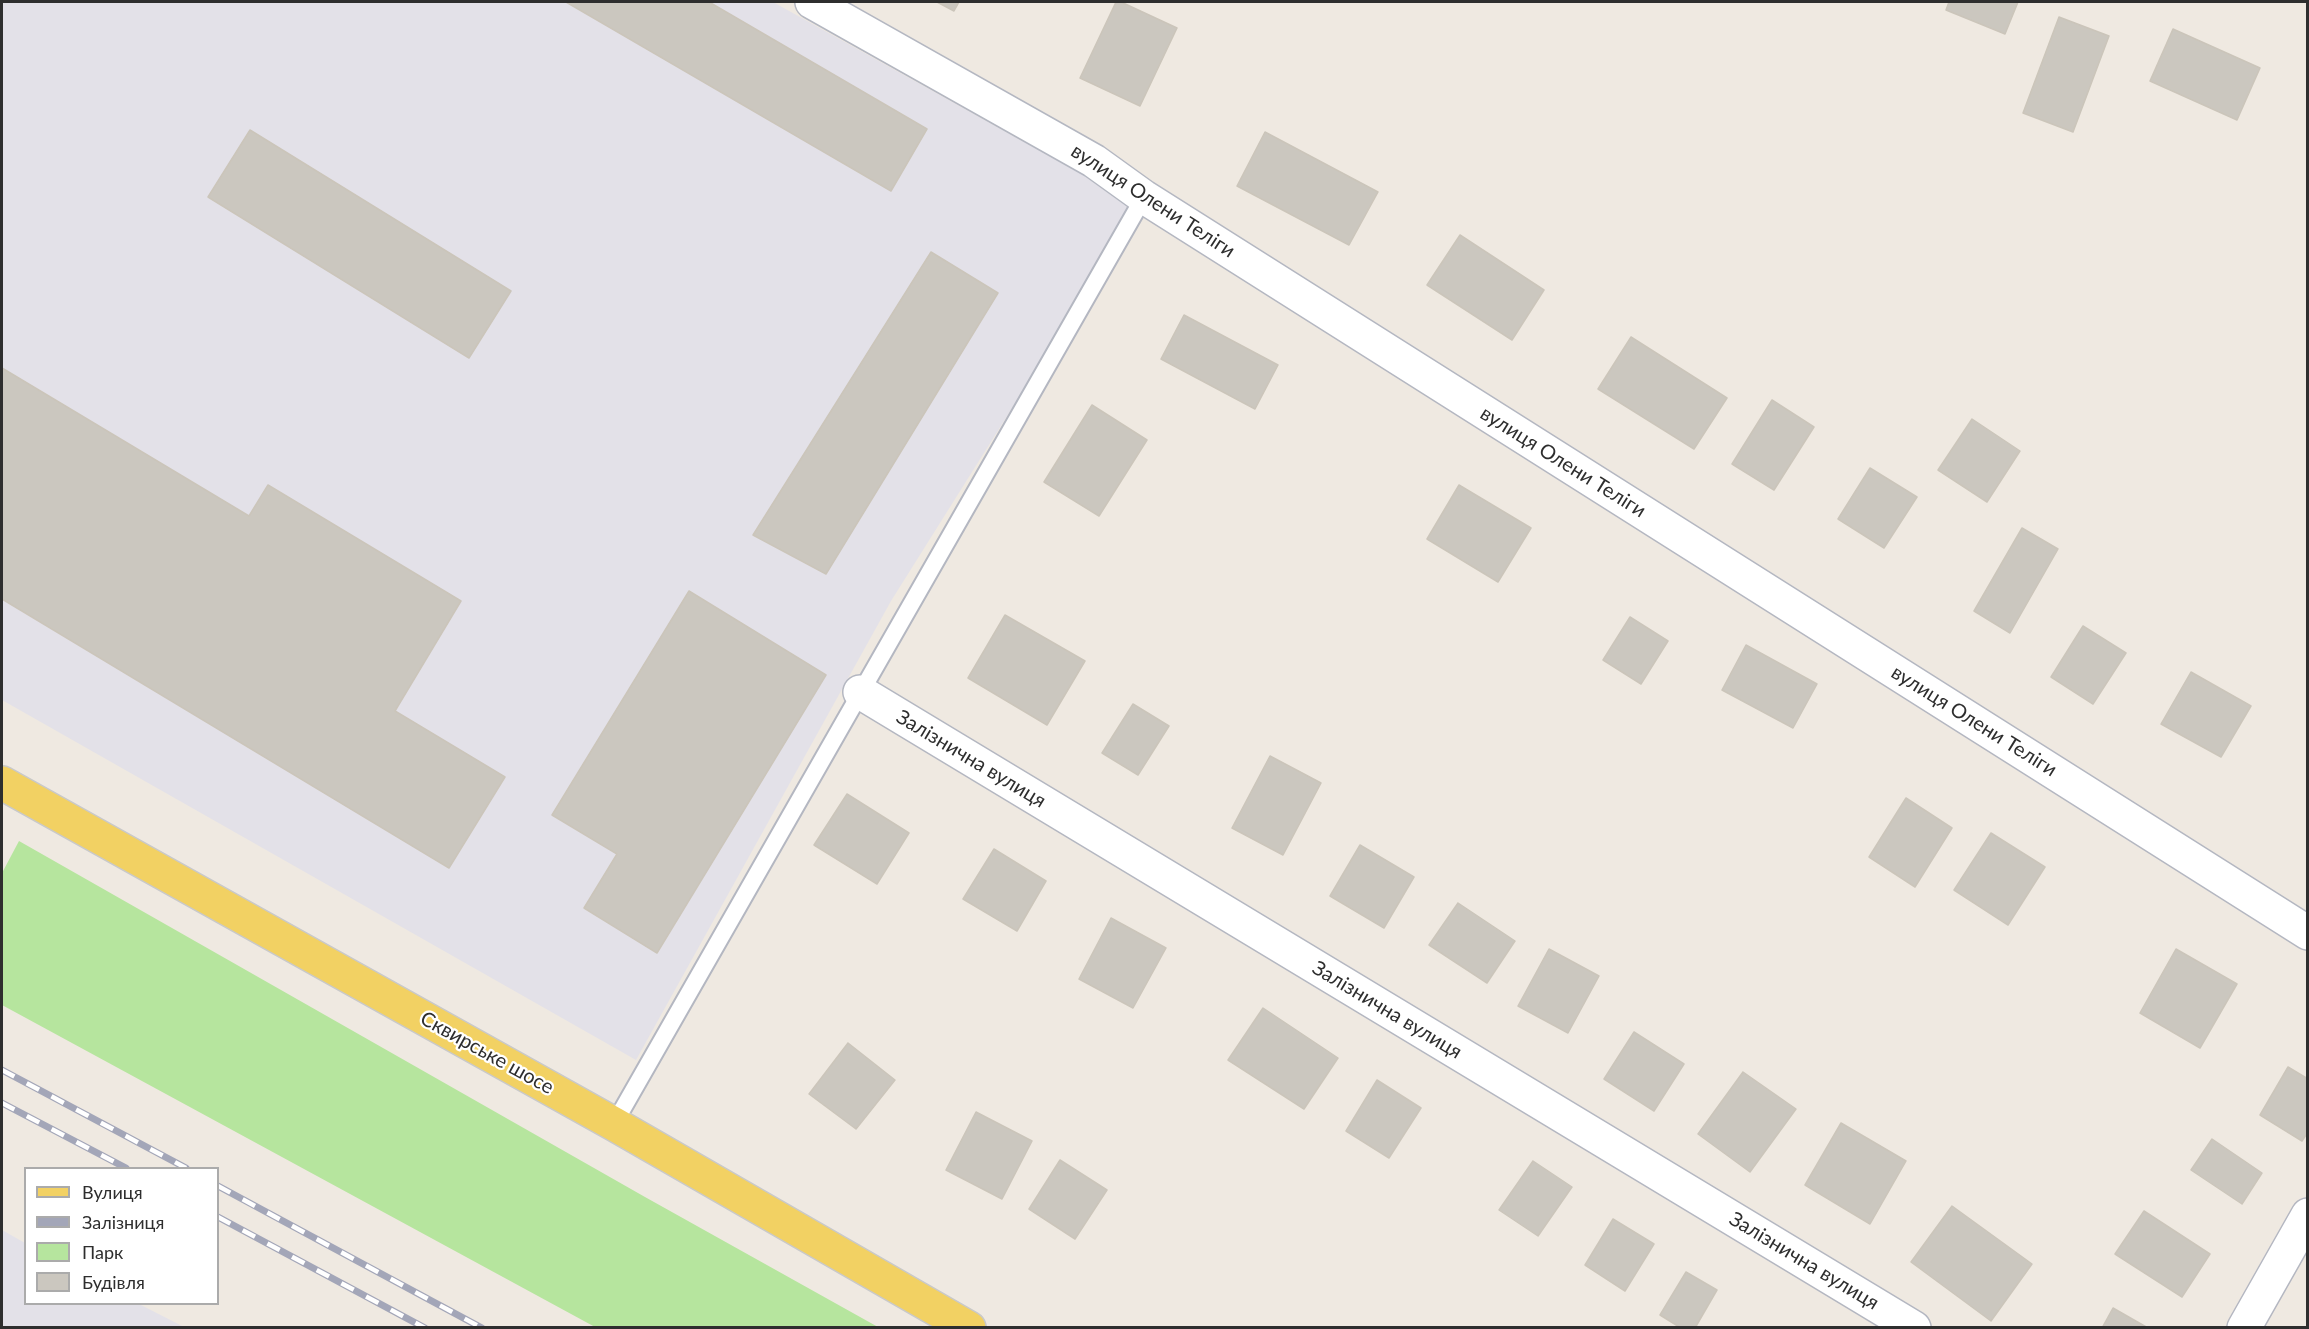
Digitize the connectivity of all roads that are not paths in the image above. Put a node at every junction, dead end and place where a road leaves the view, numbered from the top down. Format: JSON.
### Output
{"nodes":[{"id":1,"x":812,"y":2,"type":"edge"},
{"id":2,"x":1144,"y":197,"type":"junction"},
{"id":3,"x":860,"y":692,"type":"junction"},
{"id":4,"x":2,"y":783,"type":"edge"},
{"id":5,"x":2307,"y":933,"type":"edge"},
{"id":6,"x":614,"y":1124,"type":"junction"},
{"id":7,"x":2307,"y":1215,"type":"edge"},
{"id":8,"x":969,"y":1328,"type":"edge"},
{"id":9,"x":1914,"y":1328,"type":"edge"},
{"id":10,"x":2244,"y":1328,"type":"edge"}],
"edges":[{"from":1,"to":2,"type":"street","name":"вулиця Олени Теліги"},
{"from":2,"to":3,"type":"lane"},
{"from":2,"to":5,"type":"street","name":"вулиця Олени Теліги"},
{"from":3,"to":6,"type":"lane"},
{"from":3,"to":9,"type":"street","name":"Залізнична вулиця"},
{"from":4,"to":6,"type":"main road","name":"Сквирське шосе"},
{"from":6,"to":8,"type":"main road","name":"Сквирське шосе"},
{"from":7,"to":10,"type":"street"}]}
